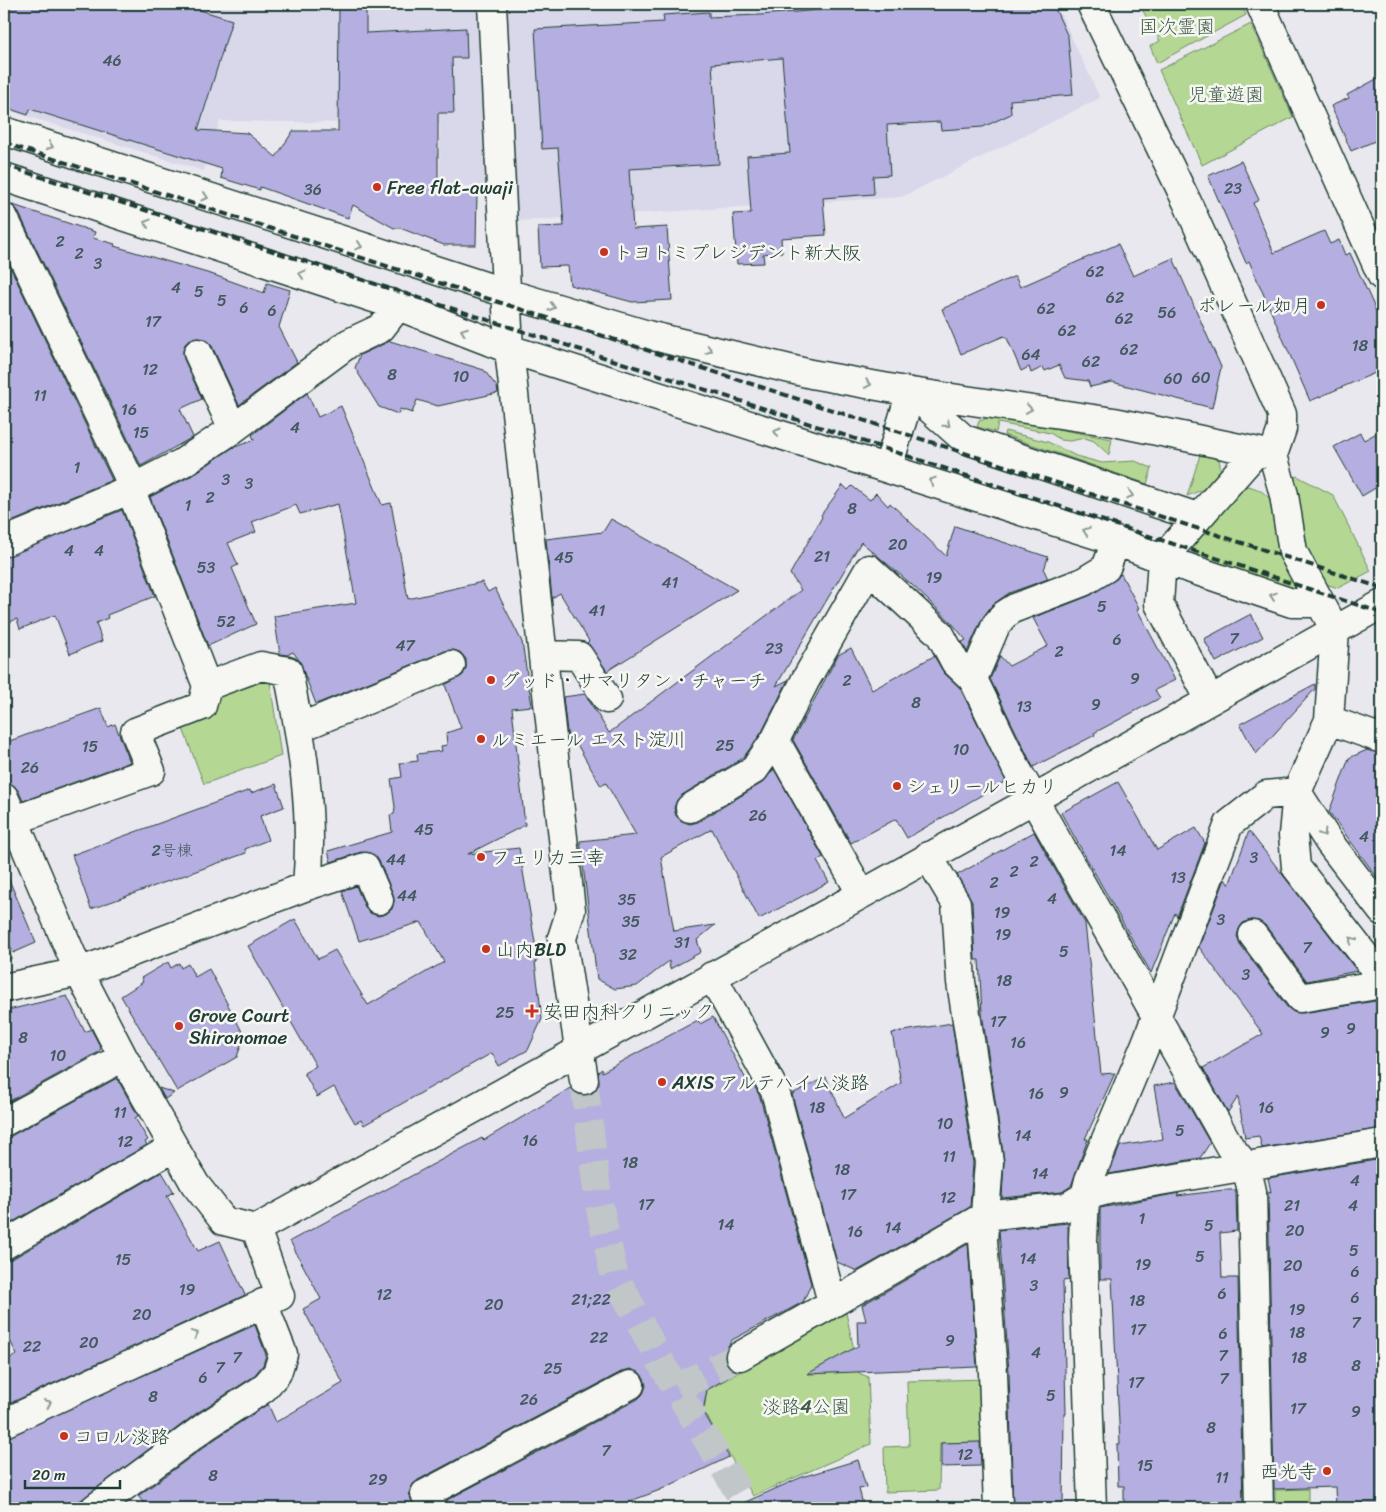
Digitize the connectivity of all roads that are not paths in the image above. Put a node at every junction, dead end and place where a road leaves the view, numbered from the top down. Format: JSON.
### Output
{"nodes":[{"id":1,"x":492,"y":4,"type":"edge"},
{"id":2,"x":1091,"y":4,"type":"edge"},
{"id":3,"x":1260,"y":4,"type":"edge"},
{"id":4,"x":4,"y":131,"type":"edge"},
{"id":5,"x":4,"y":177,"type":"edge"},
{"id":6,"x":4,"y":218,"type":"edge"},
{"id":7,"x":276,"y":220,"type":"junction"},
{"id":8,"x":263,"y":261,"type":"junction"},
{"id":9,"x":1382,"y":276,"type":"edge"},
{"id":10,"x":506,"y":293,"type":"junction"},
{"id":11,"x":398,"y":306,"type":"junction"},
{"id":12,"x":509,"y":349,"type":"junction"},
{"id":13,"x":198,"y":353,"type":"dead end"},
{"id":14,"x":911,"y":392,"type":"junction"},
{"id":15,"x":233,"y":429,"type":"junction"},
{"id":16,"x":1265,"y":453,"type":"junction"},
{"id":17,"x":888,"y":467,"type":"junction"},
{"id":18,"x":131,"y":489,"type":"junction"},
{"id":19,"x":1197,"y":517,"type":"junction"},
{"id":20,"x":1116,"y":541,"type":"junction"},
{"id":21,"x":4,"y":542,"type":"edge"},
{"id":22,"x":1162,"y":559,"type":"junction"},
{"id":23,"x":1320,"y":603,"type":"junction"},
{"id":24,"x":1382,"y":604,"type":"edge"},
{"id":25,"x":1335,"y":630,"type":"junction"},
{"id":26,"x":543,"y":655,"type":"junction"},
{"id":27,"x":451,"y":665,"type":"dead end"},
{"id":28,"x":973,"y":679,"type":"junction"},
{"id":29,"x":208,"y":686,"type":"junction"},
{"id":30,"x":607,"y":699,"type":"dead end"},
{"id":31,"x":1210,"y":700,"type":"junction"},
{"id":32,"x":1329,"y":720,"type":"junction"},
{"id":33,"x":299,"y":728,"type":"junction"},
{"id":34,"x":1382,"y":739,"type":"edge"},
{"id":35,"x":775,"y":740,"type":"junction"},
{"id":36,"x":1296,"y":792,"type":"junction"},
{"id":37,"x":4,"y":796,"type":"edge"},
{"id":38,"x":1034,"y":799,"type":"junction"},
{"id":39,"x":690,"y":808,"type":"dead end"},
{"id":40,"x":9,"y":823,"type":"edge"},
{"id":41,"x":928,"y":856,"type":"junction"},
{"id":42,"x":307,"y":886,"type":"junction"},
{"id":43,"x":861,"y":893,"type":"junction"},
{"id":44,"x":379,"y":900,"type":"dead end"},
{"id":45,"x":1382,"y":911,"type":"edge"},
{"id":46,"x":1253,"y":935,"type":"dead end"},
{"id":47,"x":78,"y":972,"type":"junction"},
{"id":48,"x":712,"y":976,"type":"junction"},
{"id":49,"x":1382,"y":978,"type":"edge"},
{"id":50,"x":1382,"y":984,"type":"edge"},
{"id":51,"x":4,"y":988,"type":"edge"},
{"id":52,"x":1156,"y":1017,"type":"junction"},
{"id":53,"x":579,"y":1050,"type":"junction"},
{"id":54,"x":122,"y":1057,"type":"junction"},
{"id":55,"x":584,"y":1080,"type":"tunnel mouth"},
{"id":56,"x":4,"y":1122,"type":"edge"},
{"id":57,"x":1382,"y":1143,"type":"edge"},
{"id":58,"x":174,"y":1147,"type":"junction"},
{"id":59,"x":1246,"y":1166,"type":"junction"},
{"id":60,"x":1085,"y":1196,"type":"junction"},
{"id":61,"x":985,"y":1216,"type":"junction"},
{"id":62,"x":256,"y":1229,"type":"junction"},
{"id":63,"x":4,"y":1245,"type":"edge"},
{"id":64,"x":263,"y":1302,"type":"junction"},
{"id":65,"x":832,"y":1302,"type":"junction"},
{"id":66,"x":740,"y":1356,"type":"tunnel mouth"},
{"id":67,"x":630,"y":1385,"type":"dead end"},
{"id":68,"x":4,"y":1423,"type":"edge"},
{"id":69,"x":95,"y":1508,"type":"edge"},
{"id":70,"x":433,"y":1508,"type":"edge"},
{"id":71,"x":998,"y":1508,"type":"edge"},
{"id":72,"x":1092,"y":1508,"type":"edge"},
{"id":73,"x":1259,"y":1508,"type":"edge"}],
"edges":[{"from":1,"to":10,"type":"street"},
{"from":2,"to":16,"type":"street"},
{"from":3,"to":9,"type":"street"},
{"from":4,"to":7,"type":"street","one_way":true},
{"from":8,"to":5,"type":"street","one_way":true},
{"from":6,"to":18,"type":"street"},
{"from":7,"to":8,"type":"street"},
{"from":7,"to":10,"type":"street","one_way":true},
{"from":11,"to":8,"type":"street","one_way":true},
{"from":10,"to":12,"type":"street"},
{"from":10,"to":14,"type":"street","one_way":true},
{"from":12,"to":11,"type":"street","one_way":true},
{"from":11,"to":15,"type":"street"},
{"from":17,"to":12,"type":"street","one_way":true},
{"from":12,"to":26,"type":"street"},
{"from":13,"to":15,"type":"street"},
{"from":14,"to":16,"type":"street","one_way":true},
{"from":14,"to":17,"type":"street"},
{"from":14,"to":19,"type":"street","one_way":true},
{"from":15,"to":18,"type":"street"},
{"from":16,"to":19,"type":"street"},
{"from":16,"to":23,"type":"street"},
{"from":20,"to":17,"type":"street","one_way":true},
{"from":18,"to":21,"type":"street"},
{"from":18,"to":29,"type":"street"},
{"from":19,"to":22,"type":"street"},
{"from":20,"to":22,"type":"street"},
{"from":20,"to":28,"type":"street"},
{"from":23,"to":22,"type":"street","one_way":true},
{"from":22,"to":31,"type":"street"},
{"from":23,"to":25,"type":"street"},
{"from":24,"to":25,"type":"street"},
{"from":25,"to":31,"type":"street"},
{"from":25,"to":32,"type":"street"},
{"from":26,"to":30,"type":"street"},
{"from":26,"to":53,"type":"street"},
{"from":27,"to":33,"type":"street"},
{"from":28,"to":35,"type":"street"},
{"from":28,"to":38,"type":"street"},
{"from":29,"to":33,"type":"street"},
{"from":29,"to":40,"type":"street"},
{"from":31,"to":38,"type":"street"},
{"from":32,"to":34,"type":"street"},
{"from":32,"to":36,"type":"street"},
{"from":33,"to":42,"type":"street"},
{"from":35,"to":39,"type":"street"},
{"from":35,"to":43,"type":"street"},
{"from":36,"to":45,"type":"street","one_way":true},
{"from":49,"to":36,"type":"street","one_way":true},
{"from":36,"to":52,"type":"street"},
{"from":37,"to":40,"type":"street"},
{"from":38,"to":41,"type":"street"},
{"from":38,"to":52,"type":"street"},
{"from":40,"to":47,"type":"street"},
{"from":41,"to":43,"type":"street"},
{"from":41,"to":61,"type":"street"},
{"from":42,"to":44,"type":"street"},
{"from":42,"to":47,"type":"street"},
{"from":43,"to":48,"type":"street"},
{"from":46,"to":50,"type":"street"},
{"from":47,"to":51,"type":"street"},
{"from":47,"to":54,"type":"street"},
{"from":48,"to":53,"type":"street"},
{"from":48,"to":65,"type":"street"},
{"from":52,"to":59,"type":"street"},
{"from":52,"to":60,"type":"street"},
{"from":53,"to":55,"type":"street"},
{"from":53,"to":62,"type":"street"},
{"from":54,"to":56,"type":"street"},
{"from":54,"to":58,"type":"street"},
{"from":57,"to":59,"type":"street"},
{"from":58,"to":62,"type":"street"},
{"from":58,"to":63,"type":"street"},
{"from":59,"to":60,"type":"street"},
{"from":59,"to":73,"type":"street"},
{"from":60,"to":61,"type":"street"},
{"from":60,"to":72,"type":"street"},
{"from":61,"to":65,"type":"street"},
{"from":61,"to":71,"type":"street"},
{"from":62,"to":64,"type":"street"},
{"from":68,"to":64,"type":"street","one_way":true},
{"from":64,"to":69,"type":"street"},
{"from":65,"to":66,"type":"street"},
{"from":67,"to":70,"type":"street"}]}
